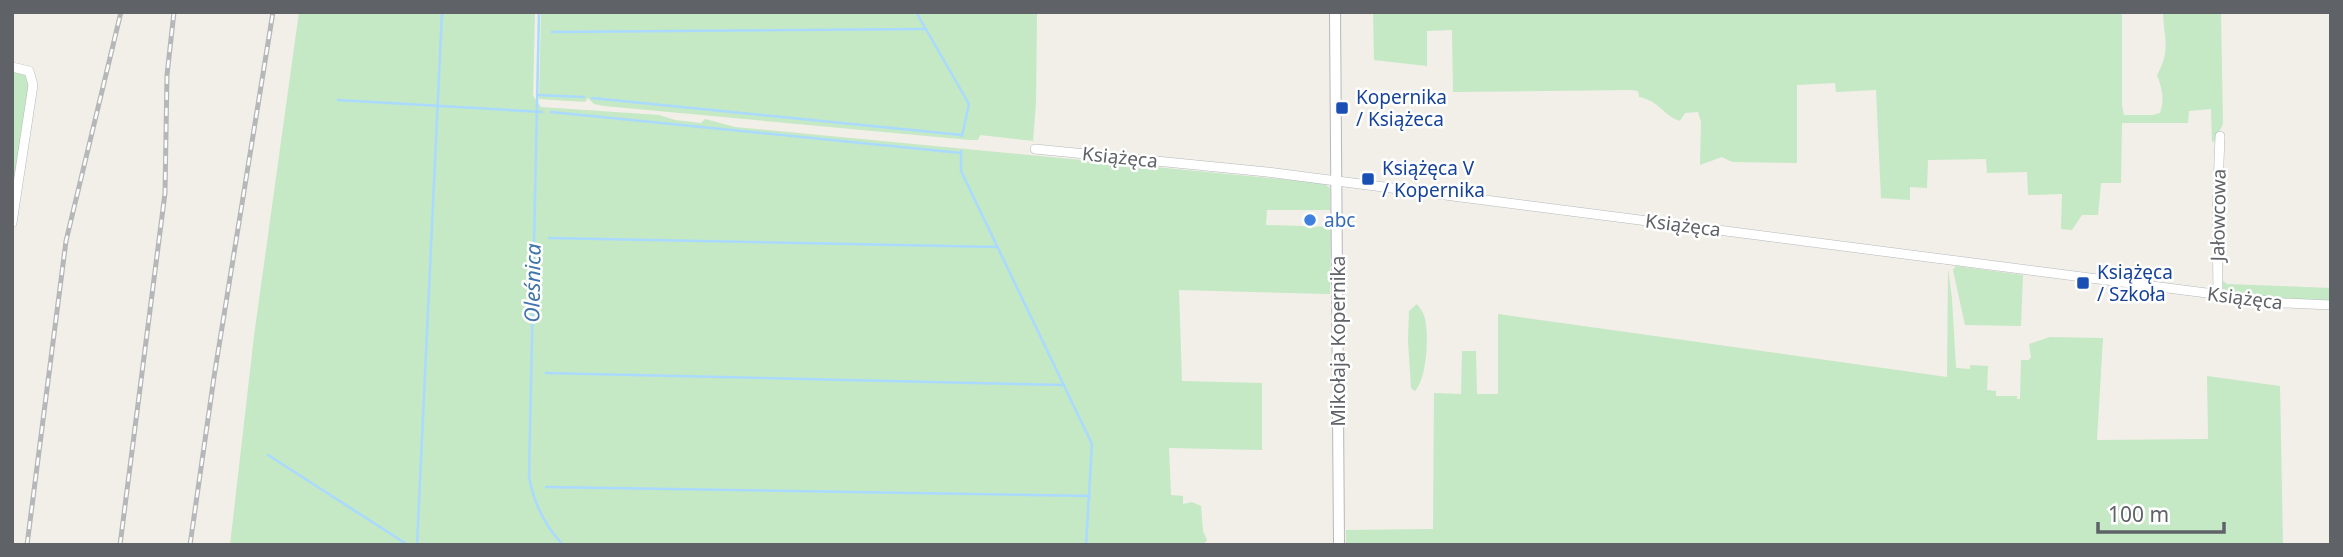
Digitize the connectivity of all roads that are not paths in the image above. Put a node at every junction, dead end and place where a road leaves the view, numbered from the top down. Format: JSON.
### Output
{"nodes":[{"id":1,"x":1335,"y":12,"type":"edge"},
{"id":2,"x":12,"y":67,"type":"edge"},
{"id":3,"x":2220,"y":136,"type":"dead end"},
{"id":4,"x":1035,"y":149,"type":"dead end"},
{"id":5,"x":1337,"y":181,"type":"junction"},
{"id":6,"x":12,"y":223,"type":"edge"},
{"id":7,"x":2218,"y":294,"type":"junction"},
{"id":8,"x":2331,"y":305,"type":"edge"},
{"id":9,"x":1339,"y":545,"type":"edge"}],
"edges":[{"from":1,"to":5,"type":"street","name":"Mikołaja Kopernika"},
{"from":2,"to":6,"type":"street"},
{"from":3,"to":7,"type":"street","name":"Jałowcowa"},
{"from":4,"to":5,"type":"street","name":"Książęca"},
{"from":5,"to":7,"type":"street","name":"Książęca"},
{"from":5,"to":9,"type":"street","name":"Mikołaja Kopernika"},
{"from":7,"to":8,"type":"street","name":"Książęca"}]}
